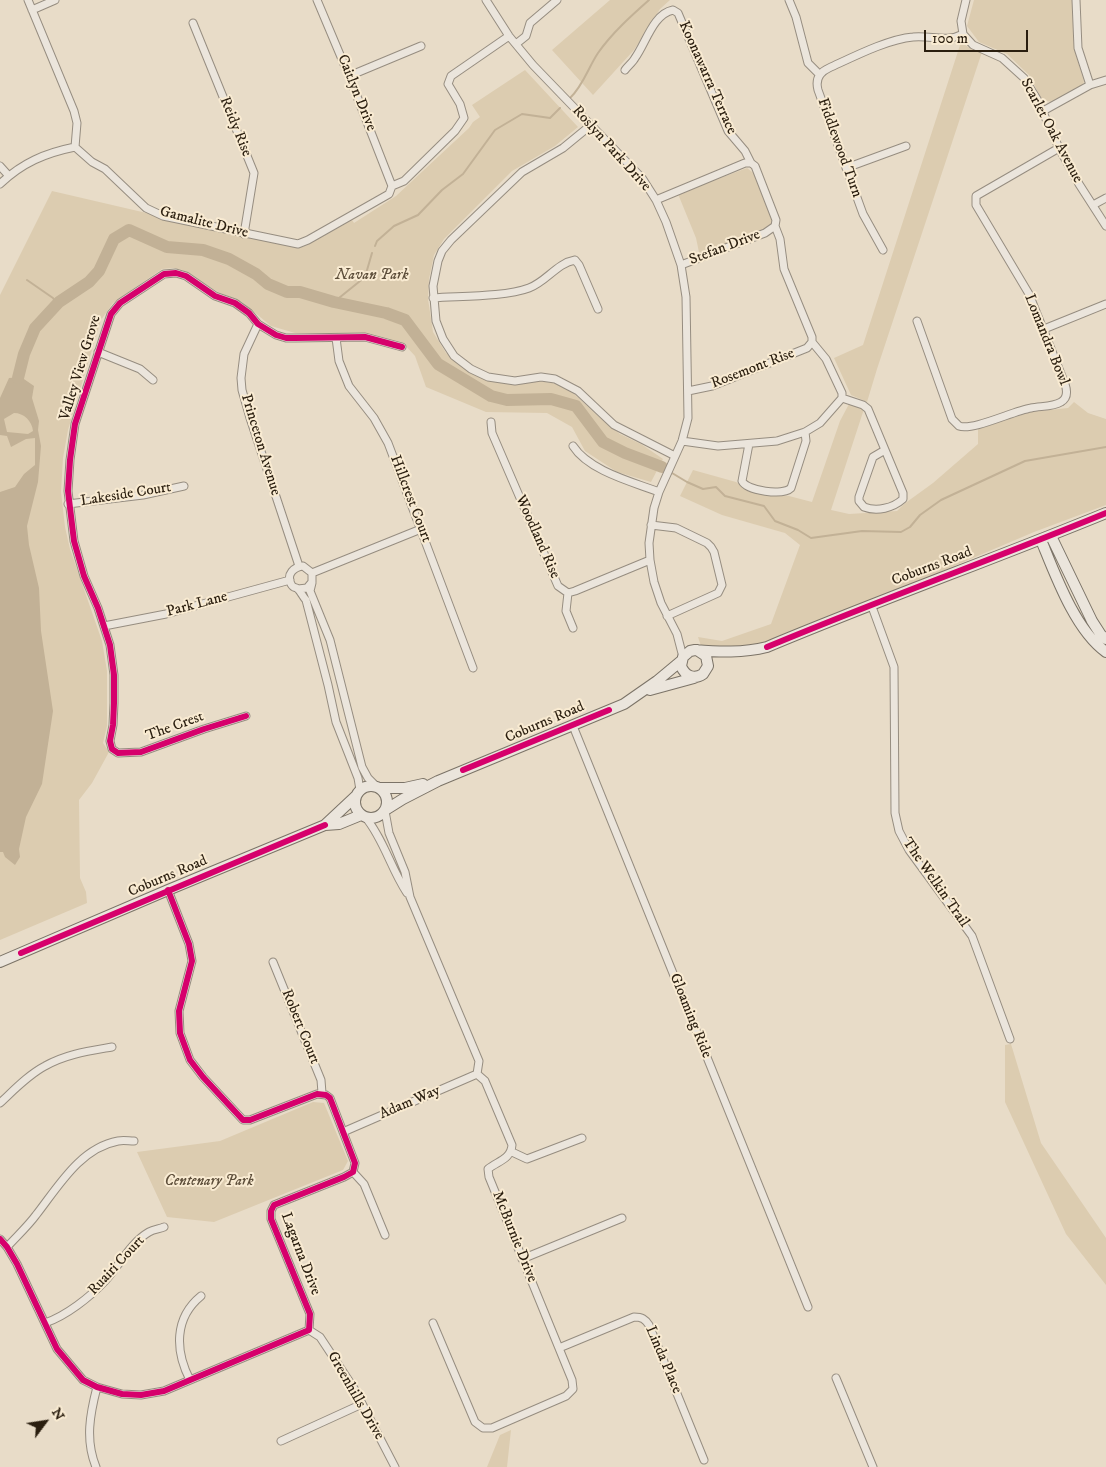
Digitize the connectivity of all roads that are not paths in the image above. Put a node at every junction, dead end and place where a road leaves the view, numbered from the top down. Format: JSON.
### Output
{"nodes":[{"id":1,"x":28,"y":0,"type":"edge"},
{"id":2,"x":56,"y":0,"type":"edge"},
{"id":3,"x":317,"y":0,"type":"edge"},
{"id":4,"x":486,"y":0,"type":"edge"},
{"id":5,"x":557,"y":0,"type":"edge"},
{"id":6,"x":789,"y":0,"type":"edge"},
{"id":7,"x":966,"y":0,"type":"edge"},
{"id":8,"x":1076,"y":0,"type":"edge"},
{"id":9,"x":32,"y":10,"type":"junction"},
{"id":10,"x":193,"y":23,"type":"dead end"},
{"id":11,"x":963,"y":34,"type":"junction"},
{"id":12,"x":509,"y":36,"type":"junction"},
{"id":13,"x":516,"y":44,"type":"junction"},
{"id":14,"x":421,"y":46,"type":"dead end"},
{"id":15,"x":625,"y":70,"type":"dead end"},
{"id":16,"x":820,"y":75,"type":"junction"},
{"id":17,"x":349,"y":76,"type":"junction"},
{"id":18,"x":1106,"y":80,"type":"edge"},
{"id":19,"x":1090,"y":85,"type":"junction"},
{"id":20,"x":1043,"y":112,"type":"junction"},
{"id":21,"x":591,"y":125,"type":"junction"},
{"id":22,"x":906,"y":146,"type":"dead end"},
{"id":23,"x":75,"y":148,"type":"junction"},
{"id":24,"x":1059,"y":148,"type":"junction"},
{"id":25,"x":751,"y":163,"type":"junction"},
{"id":26,"x":0,"y":166,"type":"edge"},
{"id":27,"x":846,"y":168,"type":"junction"},
{"id":28,"x":8,"y":176,"type":"junction"},
{"id":29,"x":0,"y":184,"type":"edge"},
{"id":30,"x":392,"y":186,"type":"junction"},
{"id":31,"x":1106,"y":198,"type":"edge"},
{"id":32,"x":656,"y":200,"type":"junction"},
{"id":33,"x":1093,"y":205,"type":"junction"},
{"id":34,"x":775,"y":226,"type":"junction"},
{"id":35,"x":1106,"y":226,"type":"edge"},
{"id":36,"x":244,"y":234,"type":"junction"},
{"id":37,"x":883,"y":250,"type":"dead end"},
{"id":38,"x":681,"y":266,"type":"junction"},
{"id":39,"x":433,"y":298,"type":"junction"},
{"id":40,"x":1106,"y":304,"type":"edge"},
{"id":41,"x":598,"y":309,"type":"dead end"},
{"id":42,"x":917,"y":321,"type":"dead end"},
{"id":43,"x":258,"y":324,"type":"junction"},
{"id":44,"x":1044,"y":329,"type":"junction"},
{"id":45,"x":336,"y":338,"type":"junction"},
{"id":46,"x":812,"y":342,"type":"junction"},
{"id":47,"x":402,"y":347,"type":"dead end"},
{"id":48,"x":98,"y":352,"type":"junction"},
{"id":49,"x":153,"y":380,"type":"dead end"},
{"id":50,"x":688,"y":391,"type":"junction"},
{"id":51,"x":842,"y":398,"type":"junction"},
{"id":52,"x":491,"y":422,"type":"dead end"},
{"id":53,"x":805,"y":432,"type":"junction"},
{"id":54,"x":682,"y":441,"type":"junction"},
{"id":55,"x":749,"y":444,"type":"junction"},
{"id":56,"x":573,"y":446,"type":"dead end"},
{"id":57,"x":885,"y":450,"type":"junction"},
{"id":58,"x":675,"y":456,"type":"junction"},
{"id":59,"x":184,"y":486,"type":"dead end"},
{"id":60,"x":659,"y":492,"type":"junction"},
{"id":61,"x":68,"y":504,"type":"junction"},
{"id":62,"x":1106,"y":513,"type":"edge"},
{"id":63,"x":651,"y":525,"type":"junction"},
{"id":64,"x":422,"y":529,"type":"junction"},
{"id":65,"x":1051,"y":536,"type":"junction"},
{"id":66,"x":1041,"y":540,"type":"junction"},
{"id":67,"x":650,"y":560,"type":"junction"},
{"id":68,"x":299,"y":566,"type":"junction"},
{"id":69,"x":312,"y":572,"type":"junction"},
{"id":70,"x":290,"y":580,"type":"junction"},
{"id":71,"x":312,"y":582,"type":"junction"},
{"id":72,"x":298,"y":589,"type":"junction"},
{"id":73,"x":568,"y":593,"type":"junction"},
{"id":74,"x":871,"y":604,"type":"junction"},
{"id":75,"x":667,"y":616,"type":"junction"},
{"id":76,"x":104,"y":626,"type":"junction"},
{"id":77,"x":573,"y":628,"type":"dead end"},
{"id":78,"x":677,"y":634,"type":"junction"},
{"id":79,"x":1106,"y":639,"type":"edge"},
{"id":80,"x":696,"y":650,"type":"junction"},
{"id":81,"x":733,"y":652,"type":"junction"},
{"id":82,"x":1106,"y":652,"type":"edge"},
{"id":83,"x":682,"y":659,"type":"junction"},
{"id":84,"x":472,"y":668,"type":"dead end"},
{"id":85,"x":706,"y":671,"type":"junction"},
{"id":86,"x":695,"y":677,"type":"junction"},
{"id":87,"x":638,"y":694,"type":"junction"},
{"id":88,"x":246,"y":716,"type":"dead end"},
{"id":89,"x":573,"y":726,"type":"junction"},
{"id":90,"x":112,"y":748,"type":"joint"},
{"id":91,"x":438,"y":781,"type":"junction"},
{"id":92,"x":378,"y":787,"type":"junction"},
{"id":93,"x":358,"y":793,"type":"junction"},
{"id":94,"x":386,"y":810,"type":"junction"},
{"id":95,"x":364,"y":817,"type":"junction"},
{"id":96,"x":325,"y":825,"type":"junction"},
{"id":97,"x":168,"y":890,"type":"junction"},
{"id":98,"x":410,"y":897,"type":"junction"},
{"id":99,"x":0,"y":962,"type":"edge"},
{"id":100,"x":273,"y":962,"type":"dead end"},
{"id":101,"x":1010,"y":1039,"type":"dead end"},
{"id":102,"x":112,"y":1047,"type":"dead end"},
{"id":103,"x":477,"y":1074,"type":"junction"},
{"id":104,"x":322,"y":1093,"type":"junction"},
{"id":105,"x":0,"y":1103,"type":"edge"},
{"id":106,"x":343,"y":1132,"type":"junction"},
{"id":107,"x":582,"y":1138,"type":"dead end"},
{"id":108,"x":134,"y":1141,"type":"dead end"},
{"id":109,"x":512,"y":1152,"type":"junction"},
{"id":110,"x":353,"y":1172,"type":"junction"},
{"id":111,"x":622,"y":1218,"type":"dead end"},
{"id":112,"x":164,"y":1227,"type":"dead end"},
{"id":113,"x":384,"y":1235,"type":"dead end"},
{"id":114,"x":0,"y":1239,"type":"edge"},
{"id":115,"x":7,"y":1247,"type":"junction"},
{"id":116,"x":522,"y":1259,"type":"junction"},
{"id":117,"x":201,"y":1296,"type":"dead end"},
{"id":118,"x":808,"y":1307,"type":"dead end"},
{"id":119,"x":45,"y":1323,"type":"junction"},
{"id":120,"x":433,"y":1323,"type":"dead end"},
{"id":121,"x":309,"y":1330,"type":"junction"},
{"id":122,"x":559,"y":1348,"type":"junction"},
{"id":123,"x":836,"y":1378,"type":"dead end"},
{"id":124,"x":190,"y":1380,"type":"junction"},
{"id":125,"x":97,"y":1387,"type":"junction"},
{"id":126,"x":362,"y":1404,"type":"junction"},
{"id":127,"x":281,"y":1441,"type":"dead end"},
{"id":128,"x":704,"y":1460,"type":"dead end"},
{"id":129,"x":96,"y":1467,"type":"edge"},
{"id":130,"x":395,"y":1467,"type":"edge"},
{"id":131,"x":873,"y":1467,"type":"edge"}],
"edges":[{"from":1,"to":9,"type":"street"},
{"from":2,"to":9,"type":"street"},
{"from":3,"to":17,"type":"street","name":"Caitlyn Drive"},
{"from":4,"to":12,"type":"street","name":"Roslyn Park Drive"},
{"from":5,"to":13,"type":"street"},
{"from":6,"to":16,"type":"street"},
{"from":7,"to":11,"type":"street"},
{"from":8,"to":19,"type":"street"},
{"from":9,"to":23,"type":"street"},
{"from":10,"to":36,"type":"street","name":"Reidy Rise"},
{"from":11,"to":16,"type":"street"},
{"from":11,"to":20,"type":"street","name":"Scarlet Oak Avenue"},
{"from":12,"to":13,"type":"street","name":"Roslyn Park Drive"},
{"from":12,"to":30,"type":"street","name":"Gamalite Drive"},
{"from":13,"to":21,"type":"street","name":"Roslyn Park Drive"},
{"from":14,"to":17,"type":"street"},
{"from":15,"to":25,"type":"street","name":"Koonawarra Terrace"},
{"from":16,"to":27,"type":"street","name":"Fiddlewood Turn"},
{"from":17,"to":30,"type":"street","name":"Caitlyn Drive"},
{"from":18,"to":19,"type":"street"},
{"from":19,"to":20,"type":"street"},
{"from":20,"to":24,"type":"street","name":"Scarlet Oak Avenue"},
{"from":21,"to":32,"type":"street","name":"Roslyn Park Drive"},
{"from":21,"to":39,"type":"street"},
{"from":22,"to":27,"type":"street"},
{"from":23,"to":28,"type":"street"},
{"from":23,"to":36,"type":"street","name":"Gamalite Drive"},
{"from":24,"to":33,"type":"street","name":"Scarlet Oak Avenue"},
{"from":24,"to":44,"type":"street","name":"Lomandra Bowl"},
{"from":25,"to":32,"type":"street"},
{"from":25,"to":34,"type":"street","name":"Stefan Drive"},
{"from":26,"to":28,"type":"street"},
{"from":27,"to":37,"type":"street","name":"Fiddlewood Turn"},
{"from":28,"to":29,"type":"street"},
{"from":30,"to":36,"type":"street","name":"Gamalite Drive"},
{"from":31,"to":33,"type":"street"},
{"from":32,"to":38,"type":"street","name":"Roslyn Park Drive"},
{"from":33,"to":35,"type":"street","name":"Scarlet Oak Avenue"},
{"from":34,"to":38,"type":"street","name":"Stefan Drive"},
{"from":34,"to":46,"type":"street","name":"Rosemont Rise"},
{"from":38,"to":50,"type":"street","name":"Roslyn Park Drive"},
{"from":39,"to":41,"type":"street"},
{"from":39,"to":58,"type":"street"},
{"from":40,"to":44,"type":"street"},
{"from":42,"to":44,"type":"street","name":"Lomandra Bowl"},
{"from":43,"to":45,"type":"street","name":"Valley View Grove"},
{"from":43,"to":48,"type":"street","name":"Valley View Grove"},
{"from":43,"to":68,"type":"street","name":"Princeton Avenue"},
{"from":45,"to":47,"type":"street","name":"Valley View Grove"},
{"from":45,"to":64,"type":"street","name":"Hillcrest Court"},
{"from":46,"to":50,"type":"street","name":"Rosemont Rise"},
{"from":46,"to":51,"type":"street"},
{"from":48,"to":49,"type":"street"},
{"from":48,"to":61,"type":"street","name":"Valley View Grove"},
{"from":50,"to":54,"type":"street","name":"Roslyn Park Drive"},
{"from":51,"to":53,"type":"street"},
{"from":51,"to":57,"type":"street"},
{"from":52,"to":73,"type":"street","name":"Woodland Rise"},
{"from":53,"to":55,"type":"street"},
{"from":53,"to":55,"type":"street"},
{"from":54,"to":55,"type":"street"},
{"from":54,"to":58,"type":"street","name":"Roslyn Park Drive"},
{"from":56,"to":60,"type":"street"},
{"from":57,"to":57,"type":"street"},
{"from":58,"to":60,"type":"street","name":"Roslyn Park Drive"},
{"from":59,"to":61,"type":"street","name":"Lakeside Court"},
{"from":60,"to":63,"type":"street","name":"Roslyn Park Drive"},
{"from":61,"to":76,"type":"street","name":"Valley View Grove"},
{"from":62,"to":65,"type":"street","name":"Coburns Road"},
{"from":63,"to":67,"type":"street","name":"Roslyn Park Drive"},
{"from":63,"to":75,"type":"street"},
{"from":64,"to":69,"type":"street"},
{"from":64,"to":84,"type":"street","name":"Hillcrest Court"},
{"from":65,"to":66,"type":"street","name":"Coburns Road"},
{"from":65,"to":79,"type":"street"},
{"from":66,"to":74,"type":"street","name":"Coburns Road"},
{"from":66,"to":82,"type":"street"},
{"from":67,"to":73,"type":"street","name":"Woodland Rise"},
{"from":67,"to":75,"type":"street","name":"Roslyn Park Drive"},
{"from":68,"to":69,"type":"street"},
{"from":68,"to":70,"type":"street"},
{"from":69,"to":71,"type":"street"},
{"from":70,"to":72,"type":"street"},
{"from":70,"to":76,"type":"street","name":"Park Lane"},
{"from":71,"to":72,"type":"street"},
{"from":71,"to":92,"type":"street"},
{"from":72,"to":93,"type":"street"},
{"from":73,"to":77,"type":"street"},
{"from":74,"to":81,"type":"street","name":"Coburns Road"},
{"from":74,"to":101,"type":"street","name":"The Welkin Trail"},
{"from":75,"to":78,"type":"street","name":"Roslyn Park Drive"},
{"from":76,"to":90,"type":"street","name":"Valley View Grove"},
{"from":78,"to":80,"type":"street","name":"Roslyn Park Drive"},
{"from":78,"to":83,"type":"street","name":"Roslyn Park Drive"},
{"from":80,"to":81,"type":"street","name":"Coburns Road"},
{"from":80,"to":83,"type":"street"},
{"from":80,"to":85,"type":"street"},
{"from":81,"to":85,"type":"street","name":"Coburns Road"},
{"from":83,"to":86,"type":"street"},
{"from":83,"to":87,"type":"street","name":"Coburns Road"},
{"from":85,"to":86,"type":"street"},
{"from":86,"to":87,"type":"street","name":"Coburns Road"},
{"from":87,"to":89,"type":"street","name":"Coburns Road"},
{"from":88,"to":90,"type":"street","name":"The Crest"},
{"from":89,"to":91,"type":"street","name":"Coburns Road"},
{"from":89,"to":118,"type":"street","name":"Gloaming Ride"},
{"from":91,"to":92,"type":"street","name":"Coburns Road"},
{"from":91,"to":94,"type":"street","name":"Coburns Road"},
{"from":92,"to":93,"type":"street"},
{"from":92,"to":94,"type":"street"},
{"from":93,"to":95,"type":"street"},
{"from":93,"to":96,"type":"street","name":"Coburns Road"},
{"from":94,"to":95,"type":"street"},
{"from":94,"to":98,"type":"street"},
{"from":95,"to":96,"type":"street","name":"Coburns Road"},
{"from":95,"to":98,"type":"street"},
{"from":96,"to":97,"type":"street","name":"Coburns Road"},
{"from":97,"to":99,"type":"street","name":"Coburns Road"},
{"from":97,"to":104,"type":"street"},
{"from":98,"to":103,"type":"street"},
{"from":100,"to":104,"type":"street","name":"Robert Court"},
{"from":102,"to":105,"type":"street"},
{"from":103,"to":106,"type":"street","name":"Adam Way"},
{"from":103,"to":109,"type":"street"},
{"from":104,"to":106,"type":"street"},
{"from":106,"to":110,"type":"street"},
{"from":107,"to":109,"type":"street"},
{"from":108,"to":115,"type":"street"},
{"from":109,"to":116,"type":"street","name":"McBurnie Drive"},
{"from":110,"to":113,"type":"street"},
{"from":110,"to":121,"type":"street","name":"Lagarna Drive"},
{"from":111,"to":116,"type":"street"},
{"from":112,"to":119,"type":"street","name":"Ruairi Court"},
{"from":114,"to":115,"type":"street"},
{"from":115,"to":119,"type":"street"},
{"from":116,"to":122,"type":"street","name":"McBurnie Drive"},
{"from":117,"to":124,"type":"street"},
{"from":119,"to":125,"type":"street"},
{"from":120,"to":122,"type":"street","name":"McBurnie Drive"},
{"from":121,"to":124,"type":"street"},
{"from":121,"to":126,"type":"street","name":"Greenhills Drive"},
{"from":122,"to":128,"type":"street","name":"Linda Place"},
{"from":123,"to":131,"type":"street"},
{"from":124,"to":125,"type":"street"},
{"from":125,"to":129,"type":"street"},
{"from":126,"to":127,"type":"street"},
{"from":126,"to":130,"type":"street","name":"Greenhills Drive"}]}
